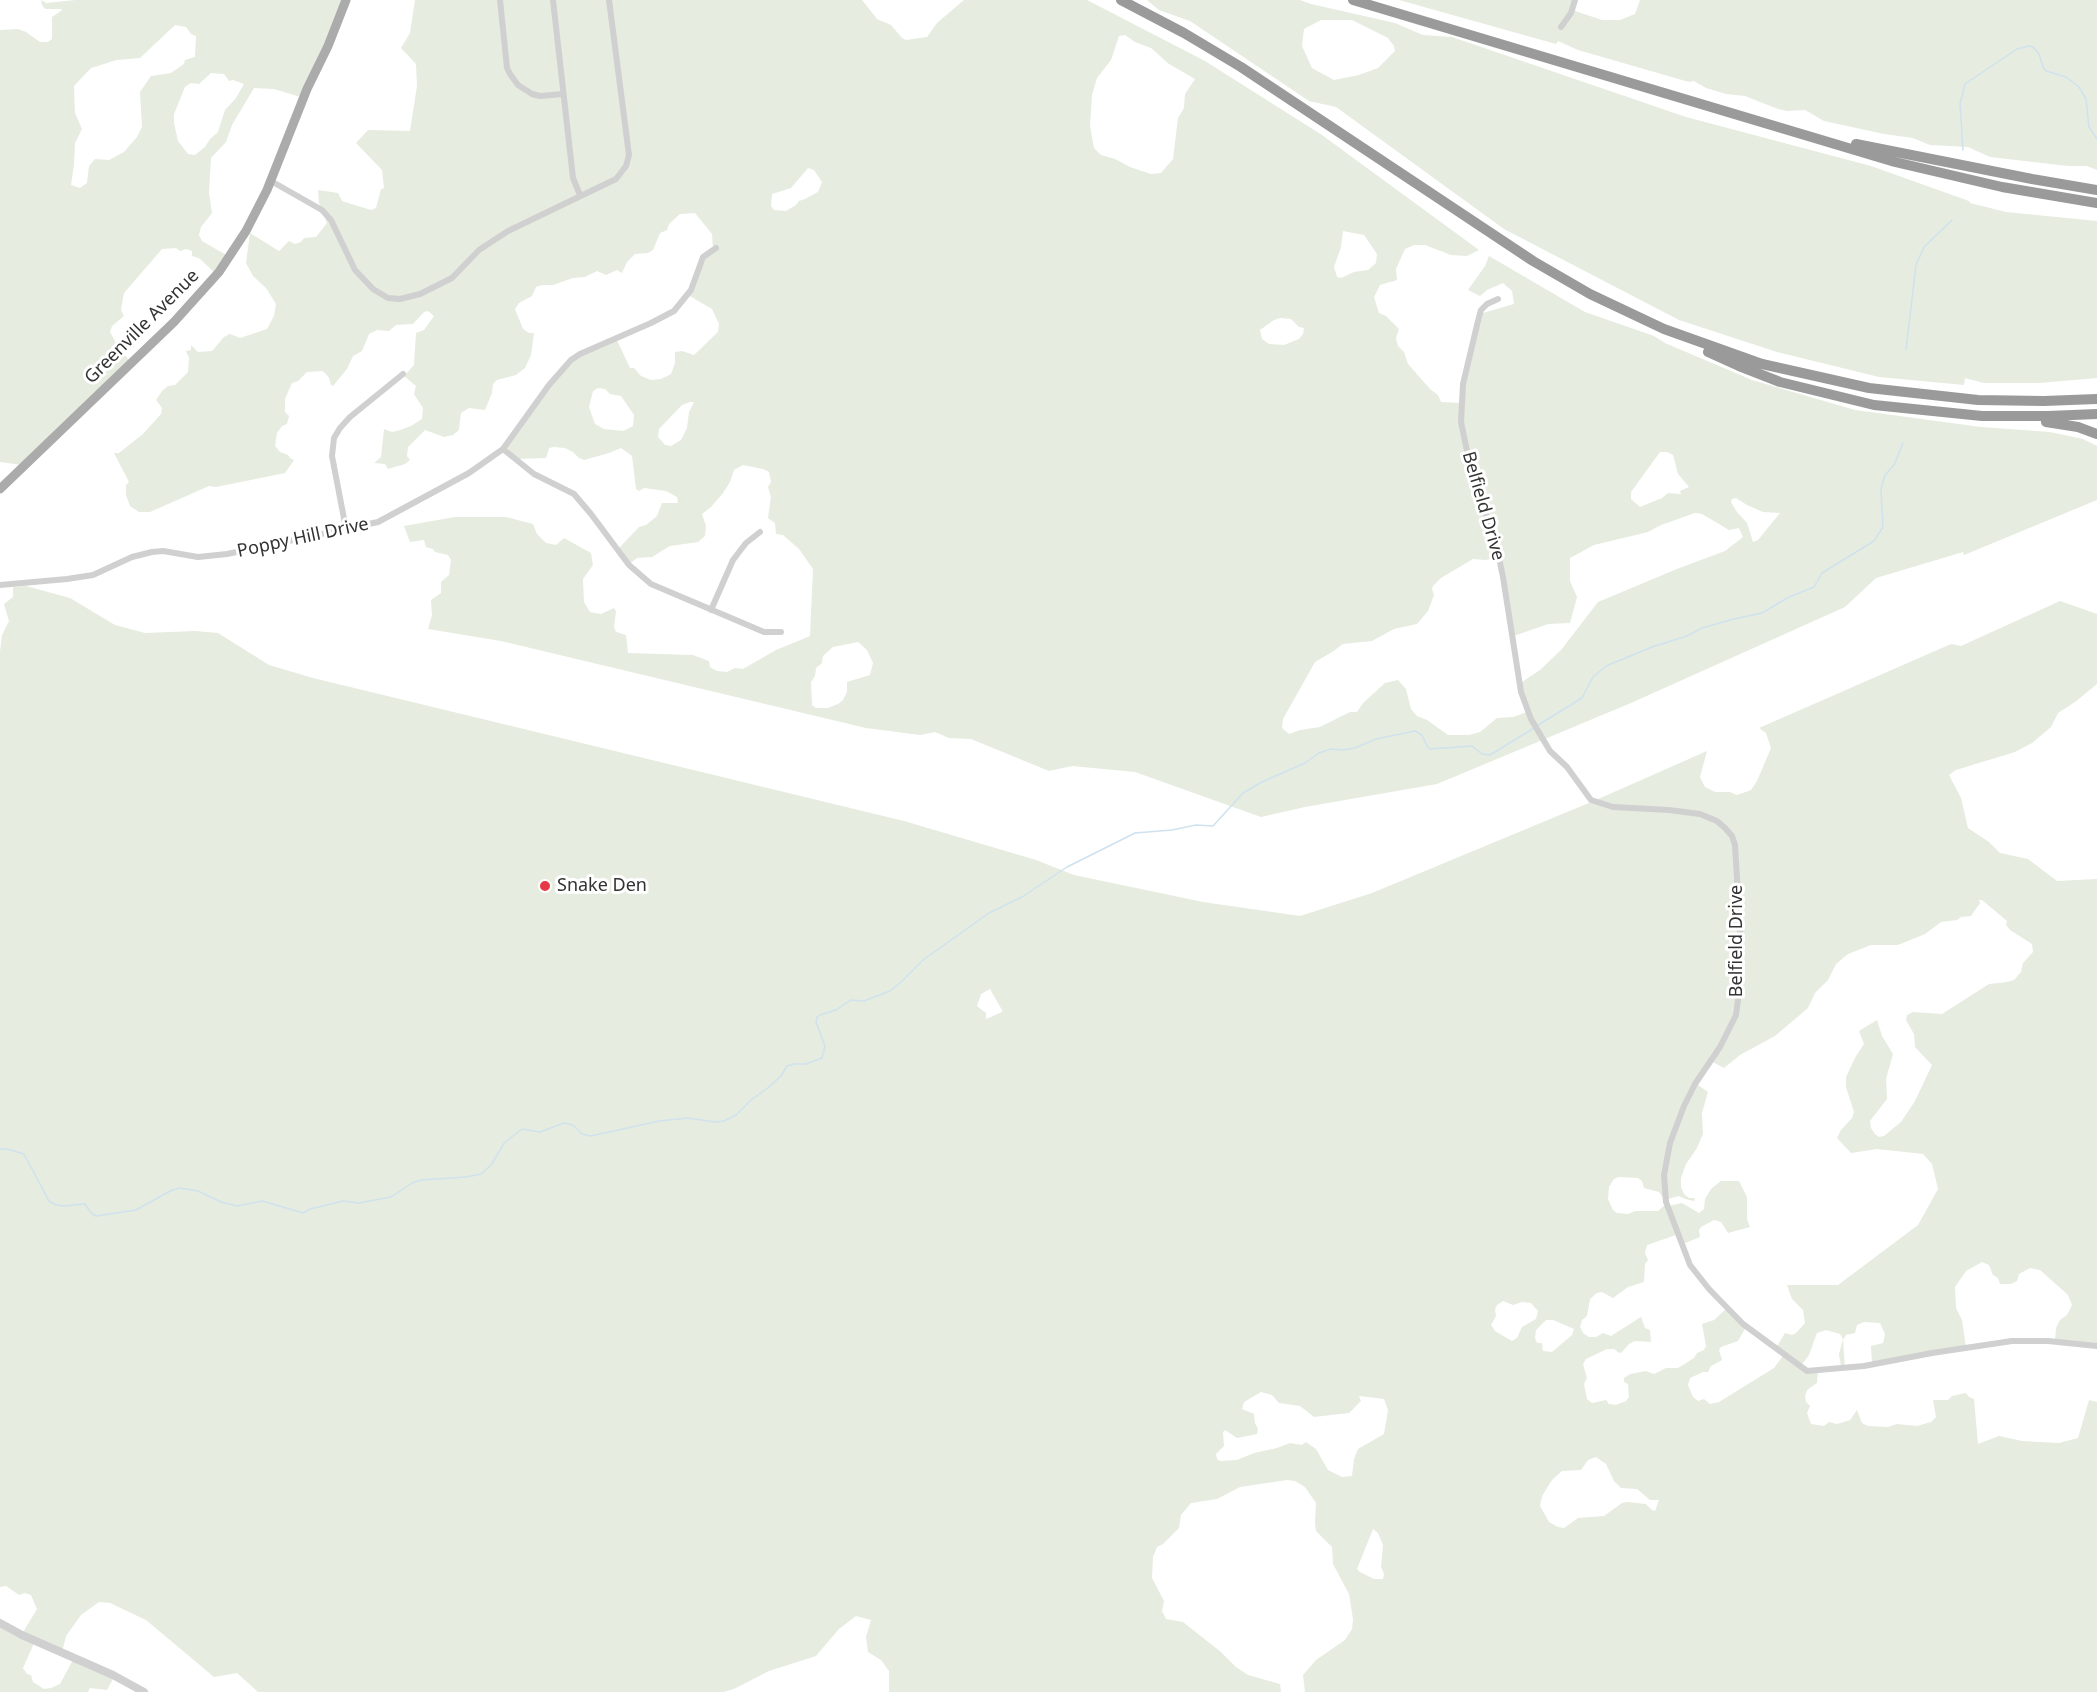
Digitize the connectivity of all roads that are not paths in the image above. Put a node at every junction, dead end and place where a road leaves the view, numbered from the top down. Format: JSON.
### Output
{"nodes":[{"id":1,"x":346,"y":0,"type":"edge"},
{"id":2,"x":500,"y":0,"type":"edge"},
{"id":3,"x":553,"y":0,"type":"edge"},
{"id":4,"x":609,"y":0,"type":"edge"},
{"id":5,"x":1121,"y":0,"type":"edge"},
{"id":6,"x":1353,"y":0,"type":"edge"},
{"id":7,"x":1575,"y":0,"type":"edge"},
{"id":8,"x":1561,"y":27,"type":"dead end"},
{"id":9,"x":563,"y":94,"type":"junction"},
{"id":10,"x":1768,"y":123,"type":"junction"},
{"id":11,"x":271,"y":181,"type":"junction"},
{"id":12,"x":2097,"y":189,"type":"edge"},
{"id":13,"x":580,"y":195,"type":"junction"},
{"id":14,"x":2097,"y":202,"type":"edge"},
{"id":15,"x":716,"y":248,"type":"dead end"},
{"id":16,"x":1498,"y":299,"type":"dead end"},
{"id":17,"x":1680,"y":335,"type":"junction"},
{"id":18,"x":403,"y":374,"type":"dead end"},
{"id":19,"x":2097,"y":399,"type":"edge"},
{"id":20,"x":2097,"y":414,"type":"edge"},
{"id":21,"x":2004,"y":417,"type":"junction"},
{"id":22,"x":2097,"y":434,"type":"edge"},
{"id":23,"x":503,"y":449,"type":"junction"},
{"id":24,"x":0,"y":489,"type":"edge"},
{"id":25,"x":346,"y":529,"type":"junction"},
{"id":26,"x":760,"y":532,"type":"dead end"},
{"id":27,"x":0,"y":585,"type":"edge"},
{"id":28,"x":711,"y":610,"type":"junction"},
{"id":29,"x":781,"y":632,"type":"dead end"},
{"id":30,"x":2097,"y":1346,"type":"edge"},
{"id":31,"x":0,"y":1623,"type":"edge"},
{"id":32,"x":144,"y":1692,"type":"edge"}],
"edges":[{"from":1,"to":11,"type":"main road","name":"Greenville Avenue"},
{"from":2,"to":9,"type":"street"},
{"from":3,"to":9,"type":"street"},
{"from":4,"to":13,"type":"street"},
{"from":5,"to":17,"type":"highway"},
{"from":6,"to":10,"type":"highway"},
{"from":7,"to":8,"type":"street"},
{"from":9,"to":13,"type":"street"},
{"from":10,"to":12,"type":"highway"},
{"from":10,"to":14,"type":"highway"},
{"from":11,"to":13,"type":"street"},
{"from":11,"to":24,"type":"main road","name":"Greenville Avenue"},
{"from":15,"to":23,"type":"street","name":"Poppy Hill Drive"},
{"from":16,"to":30,"type":"street","name":"Belfield Drive"},
{"from":17,"to":19,"type":"highway"},
{"from":17,"to":21,"type":"highway"},
{"from":18,"to":25,"type":"street"},
{"from":20,"to":21,"type":"highway"},
{"from":21,"to":22,"type":"highway"},
{"from":23,"to":25,"type":"street","name":"Poppy Hill Drive"},
{"from":23,"to":28,"type":"street"},
{"from":25,"to":27,"type":"street","name":"Poppy Hill Drive"},
{"from":26,"to":28,"type":"street"},
{"from":28,"to":29,"type":"street"},
{"from":31,"to":32,"type":"street"}]}
